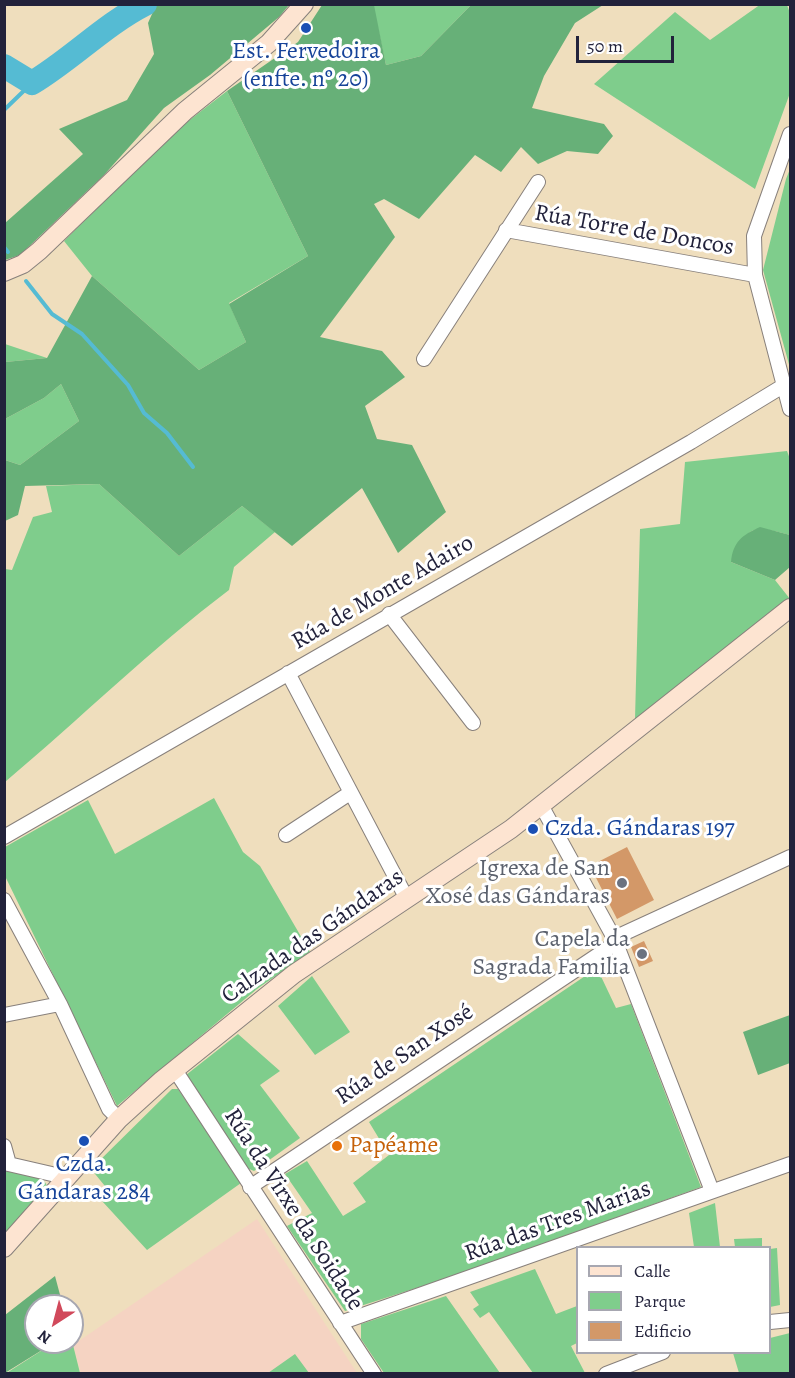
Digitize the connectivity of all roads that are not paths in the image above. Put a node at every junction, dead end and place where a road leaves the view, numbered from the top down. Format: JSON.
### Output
{"nodes":[{"id":1,"x":304,"y":4,"type":"edge"},
{"id":2,"x":790,"y":134,"type":"edge"},
{"id":3,"x":538,"y":182,"type":"dead end"},
{"id":4,"x":506,"y":230,"type":"junction"},
{"id":5,"x":4,"y":272,"type":"edge"},
{"id":6,"x":755,"y":275,"type":"junction"},
{"id":7,"x":424,"y":359,"type":"dead end"},
{"id":8,"x":783,"y":386,"type":"junction"},
{"id":9,"x":790,"y":409,"type":"edge"},
{"id":10,"x":790,"y":608,"type":"edge"},
{"id":11,"x":389,"y":614,"type":"junction"},
{"id":12,"x":288,"y":673,"type":"junction"},
{"id":13,"x":473,"y":723,"type":"dead end"},
{"id":14,"x":351,"y":793,"type":"junction"},
{"id":15,"x":541,"y":805,"type":"junction"},
{"id":16,"x":286,"y":835,"type":"dead end"},
{"id":17,"x":4,"y":837,"type":"edge"},
{"id":18,"x":790,"y":857,"type":"edge"},
{"id":19,"x":407,"y":898,"type":"junction"},
{"id":20,"x":4,"y":900,"type":"edge"},
{"id":21,"x":615,"y":940,"type":"junction"},
{"id":22,"x":60,"y":1004,"type":"junction"},
{"id":23,"x":4,"y":1015,"type":"edge"},
{"id":24,"x":175,"y":1070,"type":"junction"},
{"id":25,"x":119,"y":1119,"type":"junction"},
{"id":26,"x":4,"y":1146,"type":"edge"},
{"id":27,"x":7,"y":1163,"type":"edge"},
{"id":28,"x":790,"y":1164,"type":"edge"},
{"id":29,"x":65,"y":1180,"type":"junction"},
{"id":30,"x":250,"y":1186,"type":"junction"},
{"id":31,"x":712,"y":1191,"type":"junction"},
{"id":32,"x":4,"y":1248,"type":"edge"},
{"id":33,"x":790,"y":1320,"type":"edge"},
{"id":34,"x":771,"y":1322,"type":"edge"},
{"id":35,"x":340,"y":1323,"type":"junction"},
{"id":36,"x":660,"y":1354,"type":"edge"},
{"id":37,"x":374,"y":1374,"type":"edge"},
{"id":38,"x":606,"y":1374,"type":"edge"}],
"edges":[{"from":1,"to":5,"type":"main road"},
{"from":2,"to":6,"type":"street"},
{"from":3,"to":4,"type":"street"},
{"from":4,"to":6,"type":"street","name":"Rúa Torre de Doncos"},
{"from":4,"to":7,"type":"street"},
{"from":6,"to":8,"type":"street"},
{"from":8,"to":9,"type":"street"},
{"from":8,"to":11,"type":"street","name":"Rúa de Monte Adairo"},
{"from":10,"to":15,"type":"main road","name":"Calzada das Gándaras"},
{"from":11,"to":12,"type":"street","name":"Rúa de Monte Adairo"},
{"from":11,"to":13,"type":"street"},
{"from":12,"to":14,"type":"street"},
{"from":12,"to":17,"type":"street","name":"Rúa de Monte Adairo"},
{"from":14,"to":16,"type":"street"},
{"from":14,"to":19,"type":"street"},
{"from":15,"to":19,"type":"main road","name":"Calzada das Gándaras"},
{"from":15,"to":21,"type":"street"},
{"from":18,"to":21,"type":"street","name":"Rúa de San Xosé"},
{"from":19,"to":24,"type":"main road","name":"Calzada das Gándaras"},
{"from":20,"to":22,"type":"street"},
{"from":21,"to":30,"type":"street","name":"Rúa de San Xosé"},
{"from":21,"to":31,"type":"street"},
{"from":22,"to":23,"type":"street"},
{"from":22,"to":25,"type":"street"},
{"from":24,"to":25,"type":"main road","name":"Calzada das Gándaras"},
{"from":24,"to":30,"type":"street","name":"Rúa da Virxe da Soidade"},
{"from":25,"to":29,"type":"main road","name":"Calzada das Gándaras"},
{"from":26,"to":27,"type":"street"},
{"from":27,"to":29,"type":"street"},
{"from":28,"to":31,"type":"street","name":"Rúa das Tres Marias"},
{"from":29,"to":32,"type":"main road","name":"Calzada das Gándaras"},
{"from":30,"to":35,"type":"street","name":"Rúa da Virxe da Soidade"},
{"from":31,"to":35,"type":"street","name":"Rúa das Tres Marias"},
{"from":33,"to":34,"type":"street"},
{"from":35,"to":37,"type":"street","name":"Rúa da Virxe da Soidade"},
{"from":36,"to":38,"type":"street"}]}
